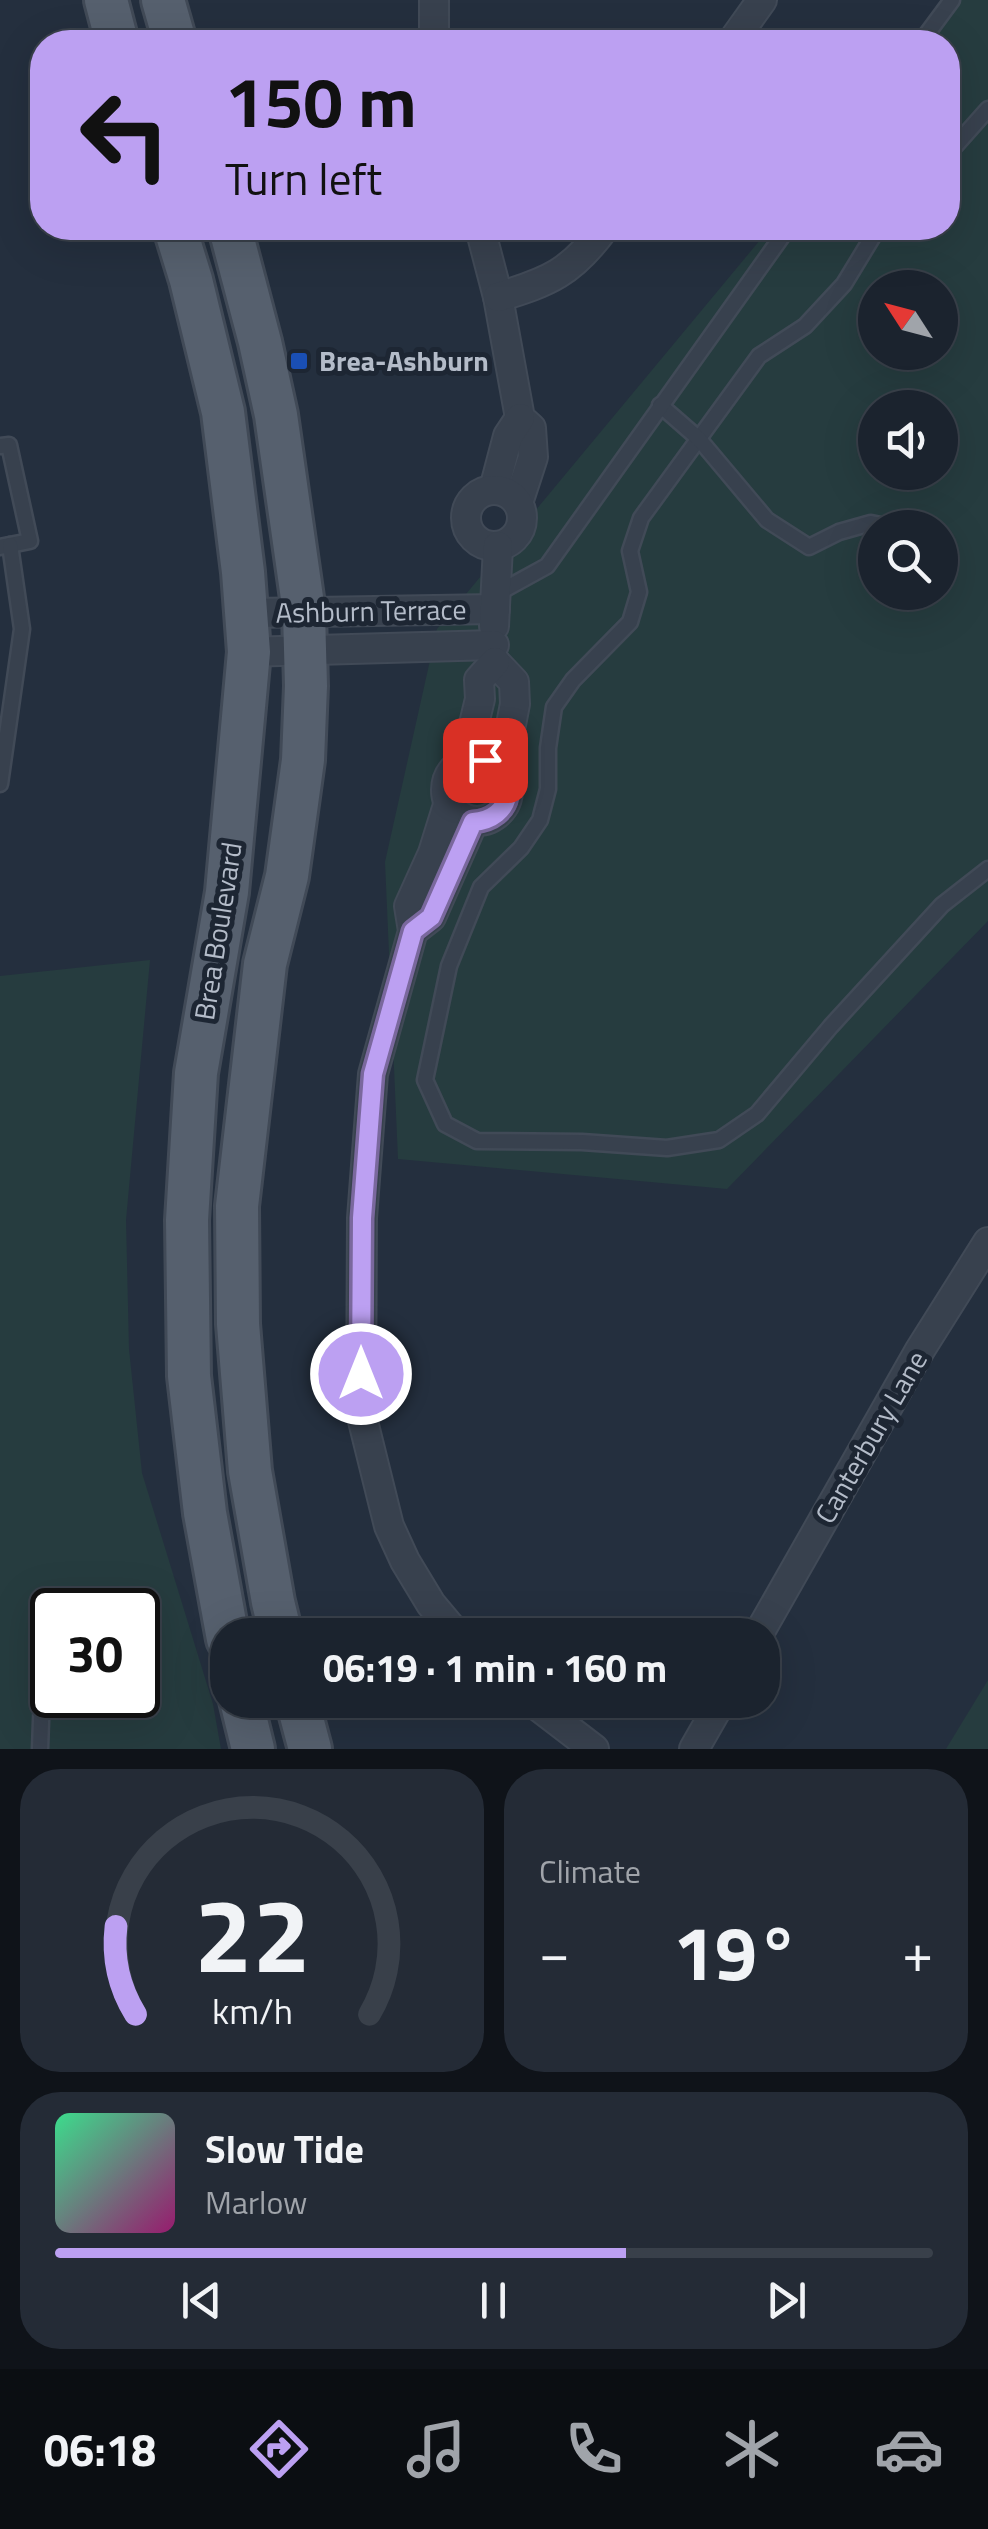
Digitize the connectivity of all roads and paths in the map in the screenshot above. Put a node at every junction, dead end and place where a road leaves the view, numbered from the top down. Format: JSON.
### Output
{"nodes":[{"id":1,"x":106,"y":0,"type":"edge"},
{"id":2,"x":163,"y":0,"type":"edge"},
{"id":3,"x":434,"y":0,"type":"edge"},
{"id":4,"x":762,"y":0,"type":"edge"},
{"id":5,"x":952,"y":0,"type":"edge"},
{"id":6,"x":114,"y":30,"type":"edge"},
{"id":7,"x":172,"y":30,"type":"edge"},
{"id":8,"x":434,"y":30,"type":"edge"},
{"id":9,"x":741,"y":30,"type":"edge"},
{"id":10,"x":930,"y":30,"type":"edge"},
{"id":11,"x":988,"y":109,"type":"edge"},
{"id":12,"x":960,"y":140,"type":"edge"},
{"id":13,"x":179,"y":240,"type":"edge"},
{"id":14,"x":233,"y":240,"type":"edge"},
{"id":15,"x":483,"y":240,"type":"edge"},
{"id":16,"x":594,"y":240,"type":"edge"},
{"id":17,"x":779,"y":240,"type":"edge"},
{"id":18,"x":871,"y":240,"type":"edge"},
{"id":19,"x":498,"y":297,"type":"junction"},
{"id":20,"x":660,"y":405,"type":"junction"},
{"id":21,"x":699,"y":439,"type":"junction"},
{"id":22,"x":0,"y":446,"type":"edge"},
{"id":23,"x":506,"y":496,"type":"junction"},
{"id":24,"x":858,"y":527,"type":"edge"},
{"id":25,"x":5,"y":546,"type":"edge"},
{"id":26,"x":498,"y":546,"type":"junction"},
{"id":27,"x":495,"y":602,"type":"junction"},
{"id":28,"x":304,"y":631,"type":"junction"},
{"id":29,"x":248,"y":633,"type":"junction"},
{"id":30,"x":494,"y":654,"type":"junction"},
{"id":31,"x":464,"y":762,"type":"junction"},
{"id":32,"x":502,"y":772,"type":"junction"},
{"id":33,"x":0,"y":784,"type":"edge"},
{"id":34,"x":448,"y":805,"type":"junction"},
{"id":35,"x":473,"y":822,"type":"junction"},
{"id":36,"x":988,"y":869,"type":"edge"},
{"id":37,"x":413,"y":931,"type":"junction"},
{"id":38,"x":988,"y":1242,"type":"edge"},
{"id":39,"x":224,"y":1618,"type":"edge"},
{"id":40,"x":277,"y":1618,"type":"edge"},
{"id":41,"x":443,"y":1618,"type":"edge"},
{"id":42,"x":768,"y":1618,"type":"edge"},
{"id":43,"x":41,"y":1718,"type":"edge"},
{"id":44,"x":245,"y":1718,"type":"edge"},
{"id":45,"x":302,"y":1718,"type":"edge"},
{"id":46,"x":554,"y":1718,"type":"edge"},
{"id":47,"x":712,"y":1718,"type":"edge"},
{"id":48,"x":40,"y":1749,"type":"edge"},
{"id":49,"x":253,"y":1749,"type":"edge"},
{"id":50,"x":310,"y":1749,"type":"edge"},
{"id":51,"x":594,"y":1749,"type":"edge"},
{"id":52,"x":694,"y":1749,"type":"edge"}],
"edges":[{"from":1,"to":6,"type":"main road"},
{"from":2,"to":7,"type":"main road"},
{"from":3,"to":8,"type":"street"},
{"from":4,"to":9,"type":"street"},
{"from":5,"to":10,"type":"lane"},
{"from":11,"to":12,"type":"lane"},
{"from":13,"to":29,"type":"main road","name":"Brea Boulevard"},
{"from":14,"to":28,"type":"main road","name":"Brea Boulevard"},
{"from":15,"to":19,"type":"street"},
{"from":16,"to":19,"type":"street"},
{"from":17,"to":20,"type":"lane"},
{"from":18,"to":21,"type":"lane"},
{"from":19,"to":23,"type":"street"},
{"from":20,"to":21,"type":"lane"},
{"from":20,"to":27,"type":"lane"},
{"from":21,"to":24,"type":"lane"},
{"from":21,"to":36,"type":"lane"},
{"from":22,"to":25,"type":"lane"},
{"from":23,"to":26,"type":"street"},
{"from":23,"to":26,"type":"street"},
{"from":25,"to":33,"type":"lane"},
{"from":26,"to":27,"type":"street"},
{"from":27,"to":28,"type":"street","name":"Ashburn Terrace"},
{"from":27,"to":30,"type":"street"},
{"from":28,"to":29,"type":"street","name":"Ashburn Terrace"},
{"from":28,"to":29,"type":"street","name":"Ashburn Terrace"},
{"from":28,"to":30,"type":"street","name":"Ashburn Terrace"},
{"from":28,"to":40,"type":"main road","name":"Brea Boulevard"},
{"from":29,"to":39,"type":"main road","name":"Brea Boulevard"},
{"from":30,"to":31,"type":"street"},
{"from":30,"to":32,"type":"street"},
{"from":31,"to":32,"type":"street"},
{"from":31,"to":34,"type":"street"},
{"from":32,"to":35,"type":"street"},
{"from":34,"to":35,"type":"street"},
{"from":34,"to":37,"type":"street"},
{"from":35,"to":37,"type":"street"},
{"from":37,"to":41,"type":"street"},
{"from":38,"to":42,"type":"street","name":"Canterbury Lane"},
{"from":43,"to":48,"type":"lane"},
{"from":44,"to":49,"type":"main road"},
{"from":45,"to":50,"type":"main road"},
{"from":46,"to":51,"type":"street"},
{"from":47,"to":52,"type":"street"}]}
